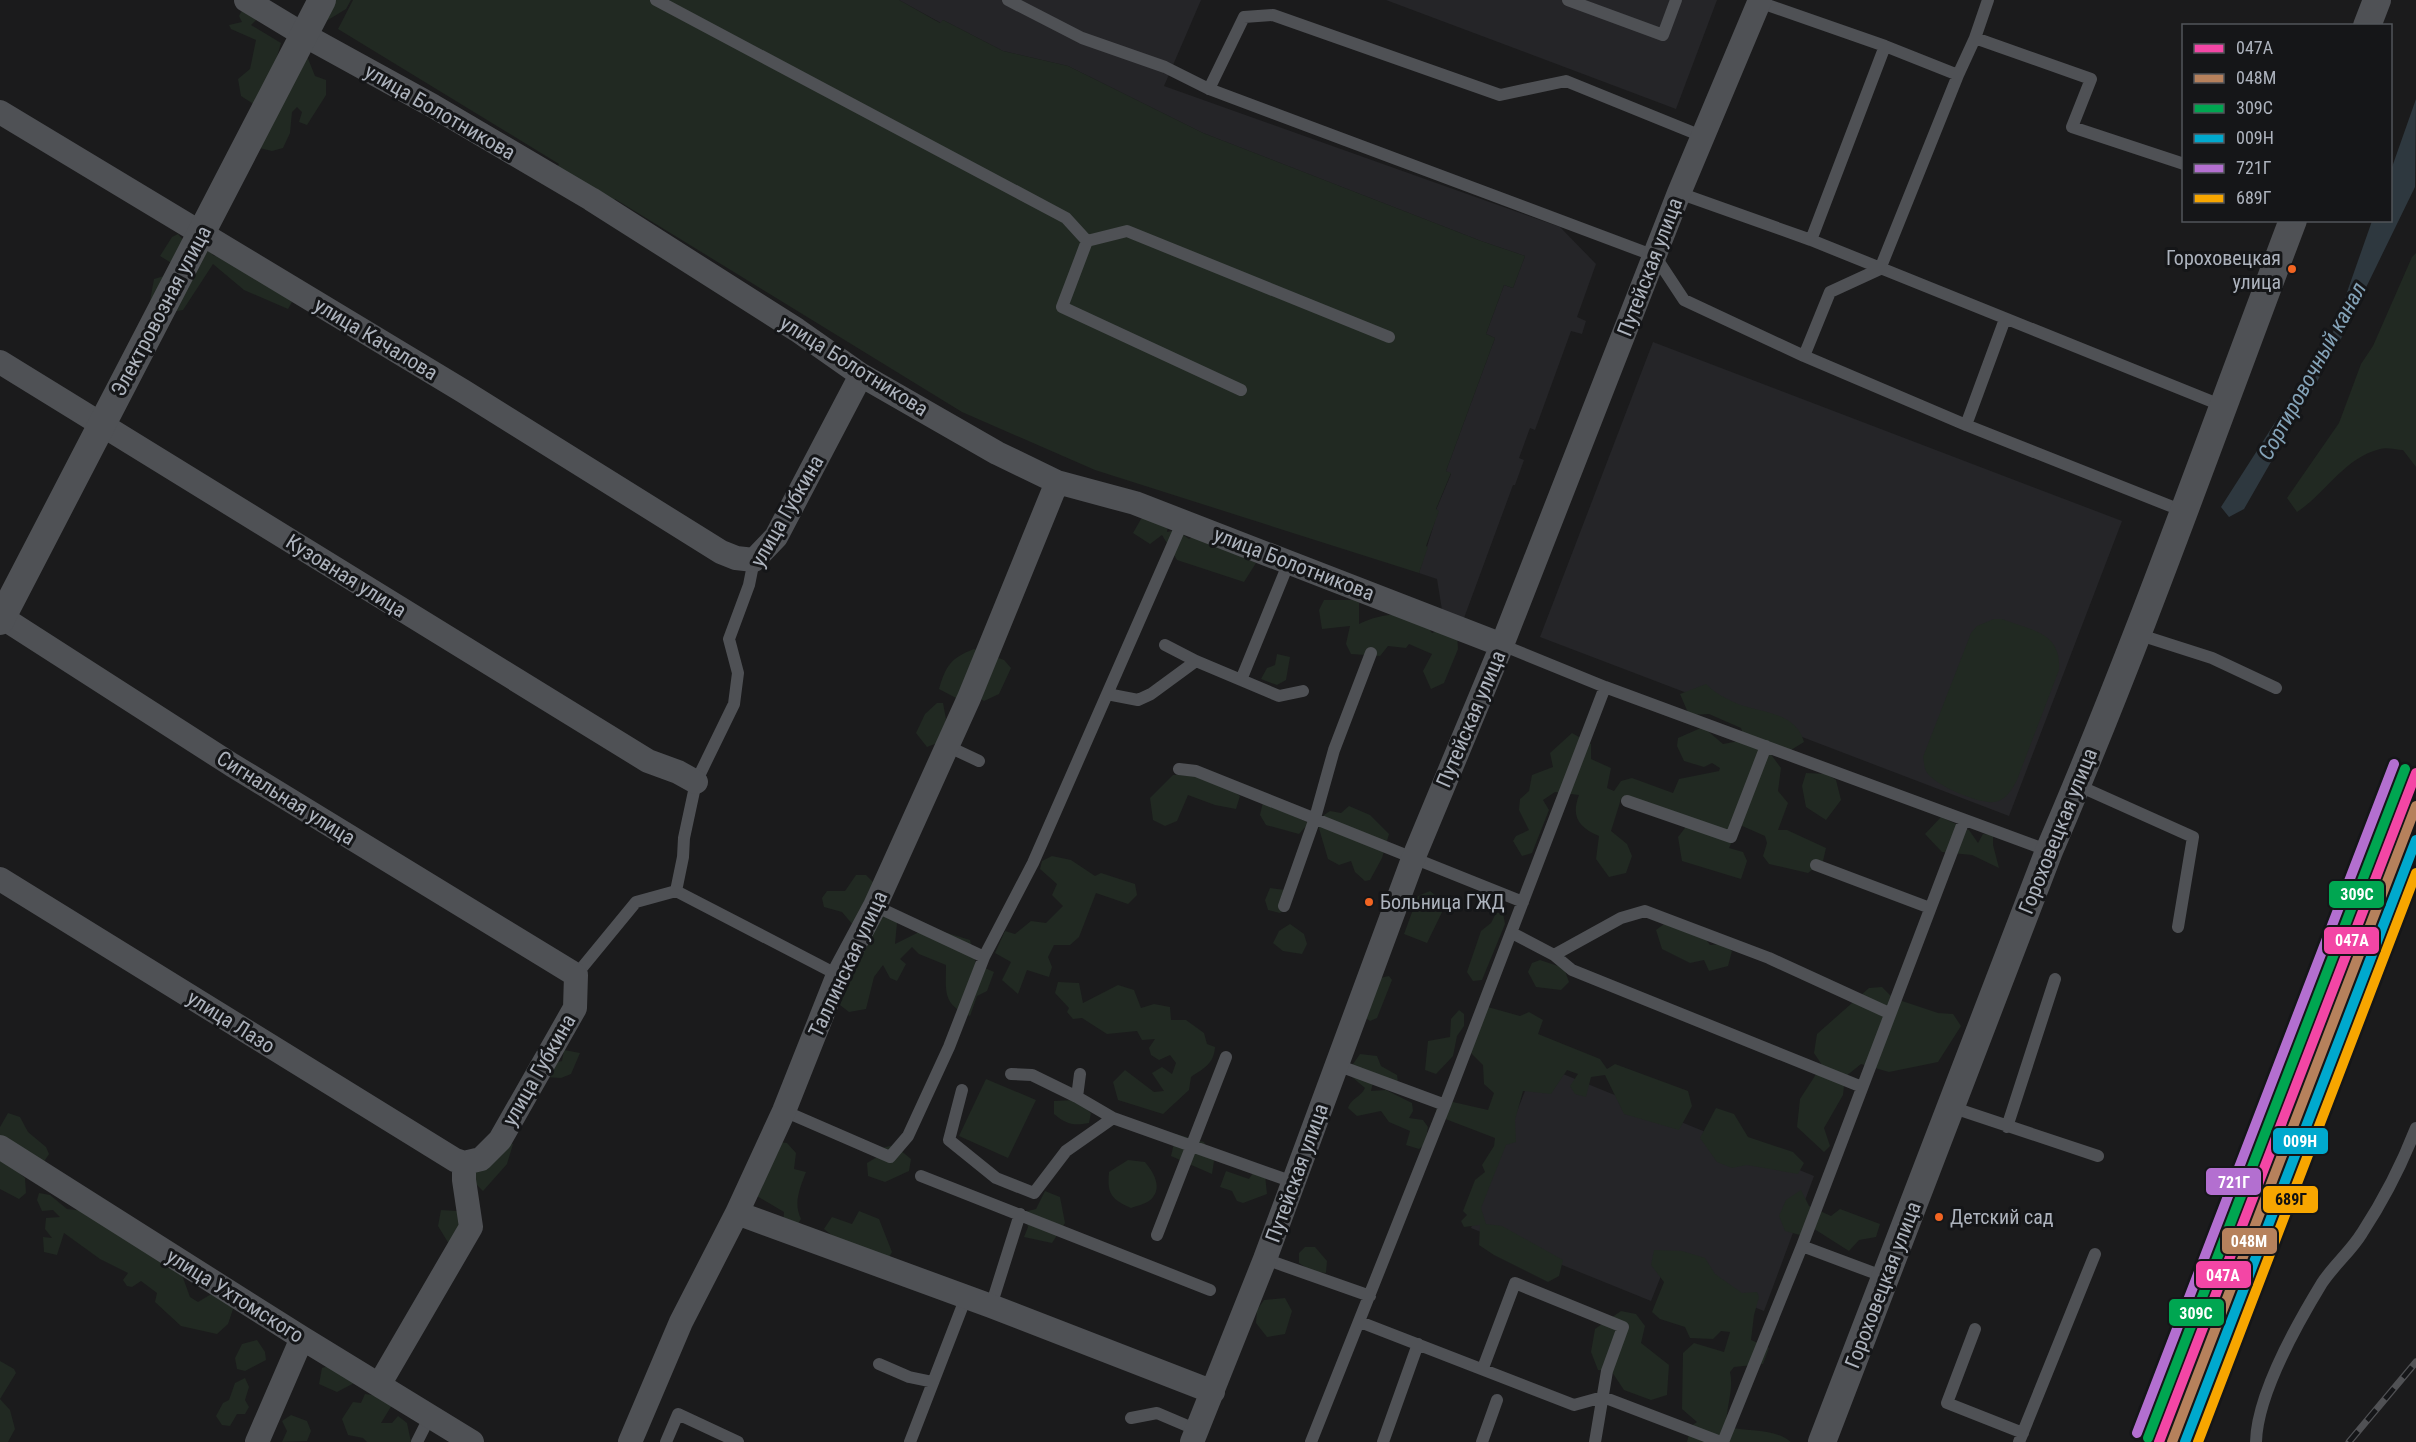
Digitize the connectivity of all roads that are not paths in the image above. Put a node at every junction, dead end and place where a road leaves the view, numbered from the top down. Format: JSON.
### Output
{"nodes":[{"id":1,"x":246,"y":0,"type":"edge"},
{"id":2,"x":322,"y":0,"type":"edge"},
{"id":3,"x":656,"y":0,"type":"edge"},
{"id":4,"x":1008,"y":0,"type":"edge"},
{"id":5,"x":1568,"y":0,"type":"edge"},
{"id":6,"x":1676,"y":0,"type":"edge"},
{"id":7,"x":1988,"y":0,"type":"edge"},
{"id":8,"x":2377,"y":0,"type":"edge"},
{"id":9,"x":1760,"y":1,"type":"edge"},
{"id":10,"x":2368,"y":24,"type":"edge"},
{"id":11,"x":304,"y":35,"type":"junction"},
{"id":12,"x":1975,"y":38,"type":"junction"},
{"id":13,"x":1885,"y":46,"type":"junction"},
{"id":14,"x":1958,"y":75,"type":"junction"},
{"id":15,"x":1209,"y":89,"type":"junction"},
{"id":16,"x":0,"y":112,"type":"edge"},
{"id":17,"x":1704,"y":137,"type":"junction"},
{"id":18,"x":2182,"y":163,"type":"edge"},
{"id":19,"x":1679,"y":193,"type":"junction"},
{"id":20,"x":2292,"y":222,"type":"edge"},
{"id":21,"x":201,"y":233,"type":"junction"},
{"id":22,"x":1811,"y":240,"type":"junction"},
{"id":23,"x":1088,"y":241,"type":"junction"},
{"id":24,"x":1655,"y":256,"type":"junction"},
{"id":25,"x":1880,"y":269,"type":"junction"},
{"id":26,"x":2005,"y":319,"type":"junction"},
{"id":27,"x":1389,"y":337,"type":"dead end"},
{"id":28,"x":1804,"y":356,"type":"junction"},
{"id":29,"x":0,"y":362,"type":"edge"},
{"id":30,"x":861,"y":375,"type":"junction"},
{"id":31,"x":1242,"y":390,"type":"dead end"},
{"id":32,"x":2223,"y":406,"type":"junction"},
{"id":33,"x":101,"y":425,"type":"junction"},
{"id":34,"x":1966,"y":425,"type":"junction"},
{"id":35,"x":1057,"y":482,"type":"junction"},
{"id":36,"x":2183,"y":511,"type":"junction"},
{"id":37,"x":1183,"y":521,"type":"junction"},
{"id":38,"x":754,"y":560,"type":"junction"},
{"id":39,"x":1289,"y":562,"type":"junction"},
{"id":40,"x":1,"y":618,"type":"edge"},
{"id":41,"x":2136,"y":634,"type":"junction"},
{"id":42,"x":1165,"y":645,"type":"dead end"},
{"id":43,"x":1502,"y":645,"type":"junction"},
{"id":44,"x":1371,"y":654,"type":"dead end"},
{"id":45,"x":1196,"y":661,"type":"junction"},
{"id":46,"x":1241,"y":680,"type":"junction"},
{"id":47,"x":1605,"y":687,"type":"junction"},
{"id":48,"x":2276,"y":688,"type":"dead end"},
{"id":49,"x":1302,"y":691,"type":"dead end"},
{"id":50,"x":1107,"y":694,"type":"junction"},
{"id":51,"x":947,"y":746,"type":"junction"},
{"id":52,"x":1766,"y":746,"type":"junction"},
{"id":53,"x":979,"y":761,"type":"dead end"},
{"id":54,"x":1179,"y":769,"type":"dead end"},
{"id":55,"x":696,"y":782,"type":"junction"},
{"id":56,"x":2077,"y":785,"type":"junction"},
{"id":57,"x":1628,"y":801,"type":"dead end"},
{"id":58,"x":1316,"y":818,"type":"junction"},
{"id":59,"x":1964,"y":820,"type":"junction"},
{"id":60,"x":2049,"y":850,"type":"junction"},
{"id":61,"x":1413,"y":859,"type":"junction"},
{"id":62,"x":1816,"y":865,"type":"dead end"},
{"id":63,"x":0,"y":879,"type":"edge"},
{"id":64,"x":676,"y":891,"type":"junction"},
{"id":65,"x":1523,"y":902,"type":"junction"},
{"id":66,"x":874,"y":906,"type":"junction"},
{"id":67,"x":1284,"y":906,"type":"dead end"},
{"id":68,"x":1930,"y":908,"type":"junction"},
{"id":69,"x":2178,"y":927,"type":"dead end"},
{"id":70,"x":1512,"y":933,"type":"junction"},
{"id":71,"x":1554,"y":955,"type":"junction"},
{"id":72,"x":984,"y":957,"type":"junction"},
{"id":73,"x":576,"y":975,"type":"junction"},
{"id":74,"x":837,"y":975,"type":"junction"},
{"id":75,"x":2055,"y":979,"type":"dead end"},
{"id":76,"x":1889,"y":1013,"type":"junction"},
{"id":77,"x":1226,"y":1057,"type":"dead end"},
{"id":78,"x":1337,"y":1065,"type":"junction"},
{"id":79,"x":1011,"y":1074,"type":"dead end"},
{"id":80,"x":1080,"y":1074,"type":"dead end"},
{"id":81,"x":1862,"y":1087,"type":"junction"},
{"id":82,"x":962,"y":1090,"type":"dead end"},
{"id":83,"x":1077,"y":1097,"type":"junction"},
{"id":84,"x":1445,"y":1105,"type":"junction"},
{"id":85,"x":1950,"y":1107,"type":"junction"},
{"id":86,"x":784,"y":1111,"type":"junction"},
{"id":87,"x":1113,"y":1118,"type":"junction"},
{"id":88,"x":2007,"y":1127,"type":"junction"},
{"id":89,"x":2416,"y":1128,"type":"edge"},
{"id":90,"x":1192,"y":1144,"type":"junction"},
{"id":91,"x":0,"y":1147,"type":"edge"},
{"id":92,"x":2098,"y":1156,"type":"dead end"},
{"id":93,"x":464,"y":1163,"type":"junction"},
{"id":94,"x":921,"y":1176,"type":"dead end"},
{"id":95,"x":1293,"y":1182,"type":"junction"},
{"id":96,"x":737,"y":1213,"type":"junction"},
{"id":97,"x":1020,"y":1214,"type":"junction"},
{"id":98,"x":1157,"y":1235,"type":"dead end"},
{"id":99,"x":1802,"y":1246,"type":"junction"},
{"id":100,"x":2095,"y":1254,"type":"dead end"},
{"id":101,"x":1265,"y":1259,"type":"junction"},
{"id":102,"x":1886,"y":1278,"type":"junction"},
{"id":103,"x":1210,"y":1290,"type":"dead end"},
{"id":104,"x":1370,"y":1296,"type":"junction"},
{"id":105,"x":966,"y":1297,"type":"junction"},
{"id":106,"x":991,"y":1306,"type":"junction"},
{"id":107,"x":1360,"y":1322,"type":"junction"},
{"id":108,"x":1975,"y":1329,"type":"dead end"},
{"id":109,"x":302,"y":1338,"type":"junction"},
{"id":110,"x":1418,"y":1344,"type":"junction"},
{"id":111,"x":879,"y":1364,"type":"dead end"},
{"id":112,"x":1483,"y":1368,"type":"junction"},
{"id":113,"x":933,"y":1382,"type":"junction"},
{"id":114,"x":379,"y":1385,"type":"junction"},
{"id":115,"x":1213,"y":1392,"type":"junction"},
{"id":116,"x":1603,"y":1397,"type":"junction"},
{"id":117,"x":1497,"y":1400,"type":"dead end"},
{"id":118,"x":430,"y":1416,"type":"junction"},
{"id":119,"x":1131,"y":1418,"type":"dead end"},
{"id":120,"x":1195,"y":1436,"type":"edge"},
{"id":121,"x":2021,"y":1437,"type":"edge"},
{"id":122,"x":257,"y":1442,"type":"edge"},
{"id":123,"x":417,"y":1442,"type":"edge"},
{"id":124,"x":472,"y":1442,"type":"edge"},
{"id":125,"x":630,"y":1442,"type":"edge"},
{"id":126,"x":666,"y":1442,"type":"edge"},
{"id":127,"x":738,"y":1442,"type":"edge"},
{"id":128,"x":910,"y":1442,"type":"edge"},
{"id":129,"x":1311,"y":1442,"type":"edge"},
{"id":130,"x":1383,"y":1442,"type":"edge"},
{"id":131,"x":1482,"y":1442,"type":"edge"},
{"id":132,"x":1595,"y":1442,"type":"edge"},
{"id":133,"x":1722,"y":1442,"type":"edge"},
{"id":134,"x":1823,"y":1442,"type":"edge"},
{"id":135,"x":2256,"y":1442,"type":"edge"}],
"edges":[{"from":1,"to":11,"type":"street","name":"улица Болотникова"},
{"from":2,"to":11,"type":"street","name":"Электровозная улица"},
{"from":3,"to":23,"type":"lane"},
{"from":4,"to":15,"type":"lane"},
{"from":5,"to":6,"type":"lane"},
{"from":7,"to":12,"type":"lane"},
{"from":8,"to":10,"type":"street"},
{"from":9,"to":13,"type":"lane"},
{"from":9,"to":17,"type":"street","name":"Путейская улица"},
{"from":11,"to":21,"type":"street","name":"Электровозная улица"},
{"from":11,"to":30,"type":"street","name":"улица Болотникова"},
{"from":12,"to":14,"type":"lane"},
{"from":12,"to":18,"type":"lane"},
{"from":13,"to":14,"type":"lane"},
{"from":13,"to":22,"type":"lane"},
{"from":14,"to":25,"type":"lane"},
{"from":15,"to":17,"type":"lane"},
{"from":15,"to":24,"type":"lane"},
{"from":16,"to":21,"type":"street","name":"улица Качалова"},
{"from":17,"to":19,"type":"street","name":"Путейская улица"},
{"from":19,"to":22,"type":"lane"},
{"from":19,"to":24,"type":"street","name":"Путейская улица"},
{"from":20,"to":32,"type":"street","name":"Гороховецкая улица"},
{"from":21,"to":33,"type":"street","name":"Электровозная улица"},
{"from":21,"to":38,"type":"street","name":"улица Качалова"},
{"from":22,"to":25,"type":"lane"},
{"from":23,"to":27,"type":"lane"},
{"from":23,"to":31,"type":"lane"},
{"from":24,"to":28,"type":"lane"},
{"from":24,"to":43,"type":"street","name":"Путейская улица"},
{"from":25,"to":26,"type":"lane"},
{"from":25,"to":28,"type":"lane"},
{"from":26,"to":32,"type":"lane"},
{"from":26,"to":34,"type":"lane"},
{"from":28,"to":34,"type":"lane"},
{"from":29,"to":33,"type":"street","name":"Кузовная улица"},
{"from":30,"to":35,"type":"street","name":"улица Болотникова"},
{"from":30,"to":38,"type":"street","name":"улица Губкина"},
{"from":32,"to":36,"type":"street","name":"Гороховецкая улица"},
{"from":33,"to":40,"type":"street","name":"Электровозная улица"},
{"from":33,"to":55,"type":"street","name":"Кузовная улица"},
{"from":34,"to":36,"type":"lane"},
{"from":35,"to":37,"type":"street","name":"улица Болотникова"},
{"from":35,"to":51,"type":"street","name":"Таллинская улица"},
{"from":36,"to":41,"type":"street","name":"Гороховецкая улица"},
{"from":37,"to":39,"type":"street","name":"улица Болотникова"},
{"from":37,"to":50,"type":"lane"},
{"from":38,"to":55,"type":"lane","name":"улица Губкина"},
{"from":39,"to":43,"type":"street","name":"улица Болотникова"},
{"from":39,"to":46,"type":"lane"},
{"from":40,"to":73,"type":"street","name":"Сигнальная улица"},
{"from":41,"to":48,"type":"lane"},
{"from":41,"to":56,"type":"street","name":"Гороховецкая улица"},
{"from":42,"to":45,"type":"lane"},
{"from":43,"to":47,"type":"lane"},
{"from":43,"to":61,"type":"street","name":"Путейская улица"},
{"from":44,"to":58,"type":"lane"},
{"from":45,"to":46,"type":"lane"},
{"from":45,"to":50,"type":"lane"},
{"from":46,"to":49,"type":"lane"},
{"from":47,"to":52,"type":"lane"},
{"from":47,"to":65,"type":"lane"},
{"from":50,"to":72,"type":"lane"},
{"from":51,"to":53,"type":"lane"},
{"from":51,"to":66,"type":"street","name":"Таллинская улица"},
{"from":52,"to":57,"type":"lane"},
{"from":52,"to":59,"type":"lane"},
{"from":54,"to":58,"type":"lane"},
{"from":55,"to":64,"type":"lane","name":"улица Губкина"},
{"from":56,"to":60,"type":"street","name":"Гороховецкая улица"},
{"from":56,"to":69,"type":"lane"},
{"from":58,"to":61,"type":"lane"},
{"from":58,"to":67,"type":"lane"},
{"from":59,"to":60,"type":"lane"},
{"from":59,"to":68,"type":"lane"},
{"from":60,"to":85,"type":"street","name":"Гороховецкая улица"},
{"from":61,"to":65,"type":"lane"},
{"from":61,"to":78,"type":"street","name":"Путейская улица"},
{"from":62,"to":68,"type":"lane"},
{"from":63,"to":93,"type":"street","name":"улица Лазо"},
{"from":64,"to":73,"type":"lane"},
{"from":64,"to":74,"type":"lane"},
{"from":65,"to":70,"type":"lane"},
{"from":66,"to":72,"type":"lane"},
{"from":66,"to":74,"type":"street","name":"Таллинская улица"},
{"from":68,"to":76,"type":"lane"},
{"from":70,"to":71,"type":"lane"},
{"from":70,"to":84,"type":"lane"},
{"from":71,"to":76,"type":"lane"},
{"from":71,"to":81,"type":"lane"},
{"from":72,"to":86,"type":"lane"},
{"from":73,"to":93,"type":"street","name":"улица Губкина"},
{"from":74,"to":86,"type":"street","name":"Таллинская улица"},
{"from":75,"to":88,"type":"lane"},
{"from":76,"to":81,"type":"lane"},
{"from":77,"to":90,"type":"lane"},
{"from":78,"to":84,"type":"lane"},
{"from":78,"to":95,"type":"street","name":"Путейская улица"},
{"from":79,"to":83,"type":"lane"},
{"from":80,"to":83,"type":"lane"},
{"from":81,"to":99,"type":"lane"},
{"from":82,"to":87,"type":"lane"},
{"from":83,"to":87,"type":"lane"},
{"from":84,"to":104,"type":"lane"},
{"from":85,"to":88,"type":"lane"},
{"from":85,"to":102,"type":"street","name":"Гороховецкая улица"},
{"from":86,"to":96,"type":"street","name":"Таллинская улица"},
{"from":87,"to":90,"type":"lane"},
{"from":88,"to":92,"type":"lane"},
{"from":89,"to":135,"type":"lane"},
{"from":90,"to":95,"type":"lane"},
{"from":90,"to":98,"type":"lane"},
{"from":91,"to":109,"type":"street","name":"улица Ухтомского"},
{"from":93,"to":114,"type":"street"},
{"from":94,"to":97,"type":"lane"},
{"from":95,"to":101,"type":"street","name":"Путейская улица"},
{"from":96,"to":105,"type":"street"},
{"from":96,"to":125,"type":"street","name":"Таллинская улица"},
{"from":97,"to":103,"type":"lane"},
{"from":97,"to":106,"type":"lane"},
{"from":99,"to":102,"type":"lane"},
{"from":99,"to":133,"type":"lane"},
{"from":100,"to":121,"type":"lane"},
{"from":101,"to":104,"type":"lane"},
{"from":101,"to":115,"type":"street","name":"Путейская улица"},
{"from":102,"to":134,"type":"street","name":"Гороховецкая улица"},
{"from":104,"to":107,"type":"lane"},
{"from":105,"to":106,"type":"street"},
{"from":105,"to":113,"type":"lane"},
{"from":106,"to":115,"type":"street"},
{"from":107,"to":110,"type":"lane"},
{"from":107,"to":129,"type":"lane"},
{"from":108,"to":121,"type":"lane"},
{"from":109,"to":114,"type":"street","name":"улица Ухтомского"},
{"from":109,"to":122,"type":"street"},
{"from":110,"to":112,"type":"lane"},
{"from":110,"to":130,"type":"lane"},
{"from":111,"to":113,"type":"lane"},
{"from":112,"to":116,"type":"lane"},
{"from":112,"to":116,"type":"lane"},
{"from":113,"to":128,"type":"lane"},
{"from":114,"to":118,"type":"street","name":"улица Ухтомского"},
{"from":115,"to":120,"type":"street","name":"Путейская улица"},
{"from":116,"to":132,"type":"lane"},
{"from":116,"to":133,"type":"lane"},
{"from":117,"to":131,"type":"lane"},
{"from":118,"to":123,"type":"lane"},
{"from":118,"to":124,"type":"street","name":"улица Ухтомского"},
{"from":119,"to":120,"type":"lane"},
{"from":126,"to":127,"type":"lane"}]}
